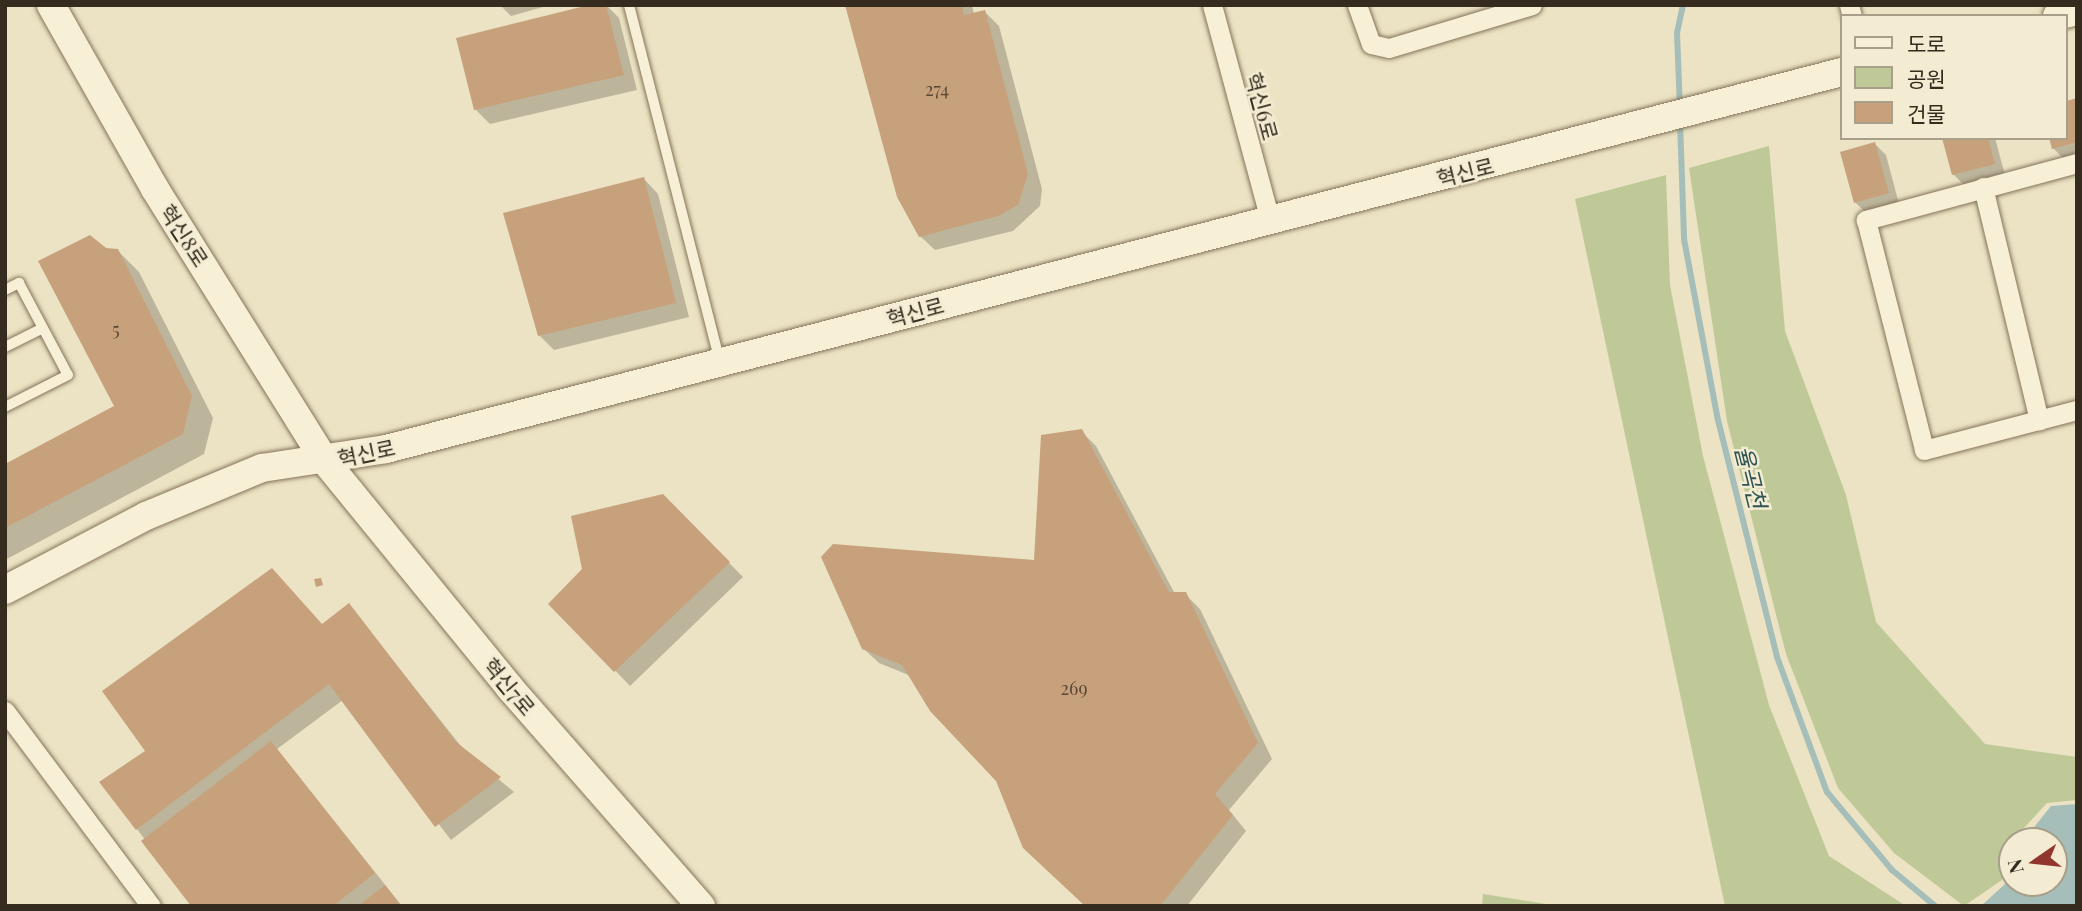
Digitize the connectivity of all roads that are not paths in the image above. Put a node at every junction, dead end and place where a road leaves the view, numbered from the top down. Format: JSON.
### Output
{"nodes":[{"id":1,"x":51,"y":5,"type":"edge"},
{"id":2,"x":629,"y":5,"type":"edge"},
{"id":3,"x":1212,"y":5,"type":"edge"},
{"id":4,"x":1357,"y":5,"type":"edge"},
{"id":5,"x":1532,"y":5,"type":"edge"},
{"id":6,"x":1840,"y":73,"type":"edge"},
{"id":7,"x":2077,"y":163,"type":"edge"},
{"id":8,"x":1983,"y":187,"type":"junction"},
{"id":9,"x":1270,"y":220,"type":"junction"},
{"id":10,"x":5,"y":290,"type":"edge"},
{"id":11,"x":43,"y":328,"type":"junction"},
{"id":12,"x":5,"y":347,"type":"edge"},
{"id":13,"x":720,"y":362,"type":"junction"},
{"id":14,"x":5,"y":407,"type":"edge"},
{"id":15,"x":2077,"y":410,"type":"edge"},
{"id":16,"x":2039,"y":420,"type":"junction"},
{"id":17,"x":325,"y":461,"type":"junction"},
{"id":18,"x":5,"y":590,"type":"edge"},
{"id":19,"x":5,"y":711,"type":"edge"},
{"id":20,"x":151,"y":906,"type":"edge"},
{"id":21,"x":701,"y":906,"type":"edge"}],
"edges":[{"from":1,"to":17,"type":"main road","name":"혁신8로"},
{"from":2,"to":13,"type":"lane"},
{"from":3,"to":9,"type":"street","name":"혁신6로"},
{"from":4,"to":5,"type":"street"},
{"from":6,"to":9,"type":"main road","name":"혁신로"},
{"from":7,"to":8,"type":"street"},
{"from":8,"to":16,"type":"street"},
{"from":8,"to":16,"type":"street"},
{"from":9,"to":13,"type":"main road","name":"혁신로"},
{"from":10,"to":11,"type":"lane"},
{"from":11,"to":12,"type":"lane"},
{"from":11,"to":14,"type":"lane"},
{"from":13,"to":17,"type":"main road","name":"혁신로"},
{"from":15,"to":16,"type":"street"},
{"from":17,"to":18,"type":"main road","name":"혁신로"},
{"from":17,"to":21,"type":"main road","name":"혁신7로"},
{"from":19,"to":20,"type":"street"}]}
